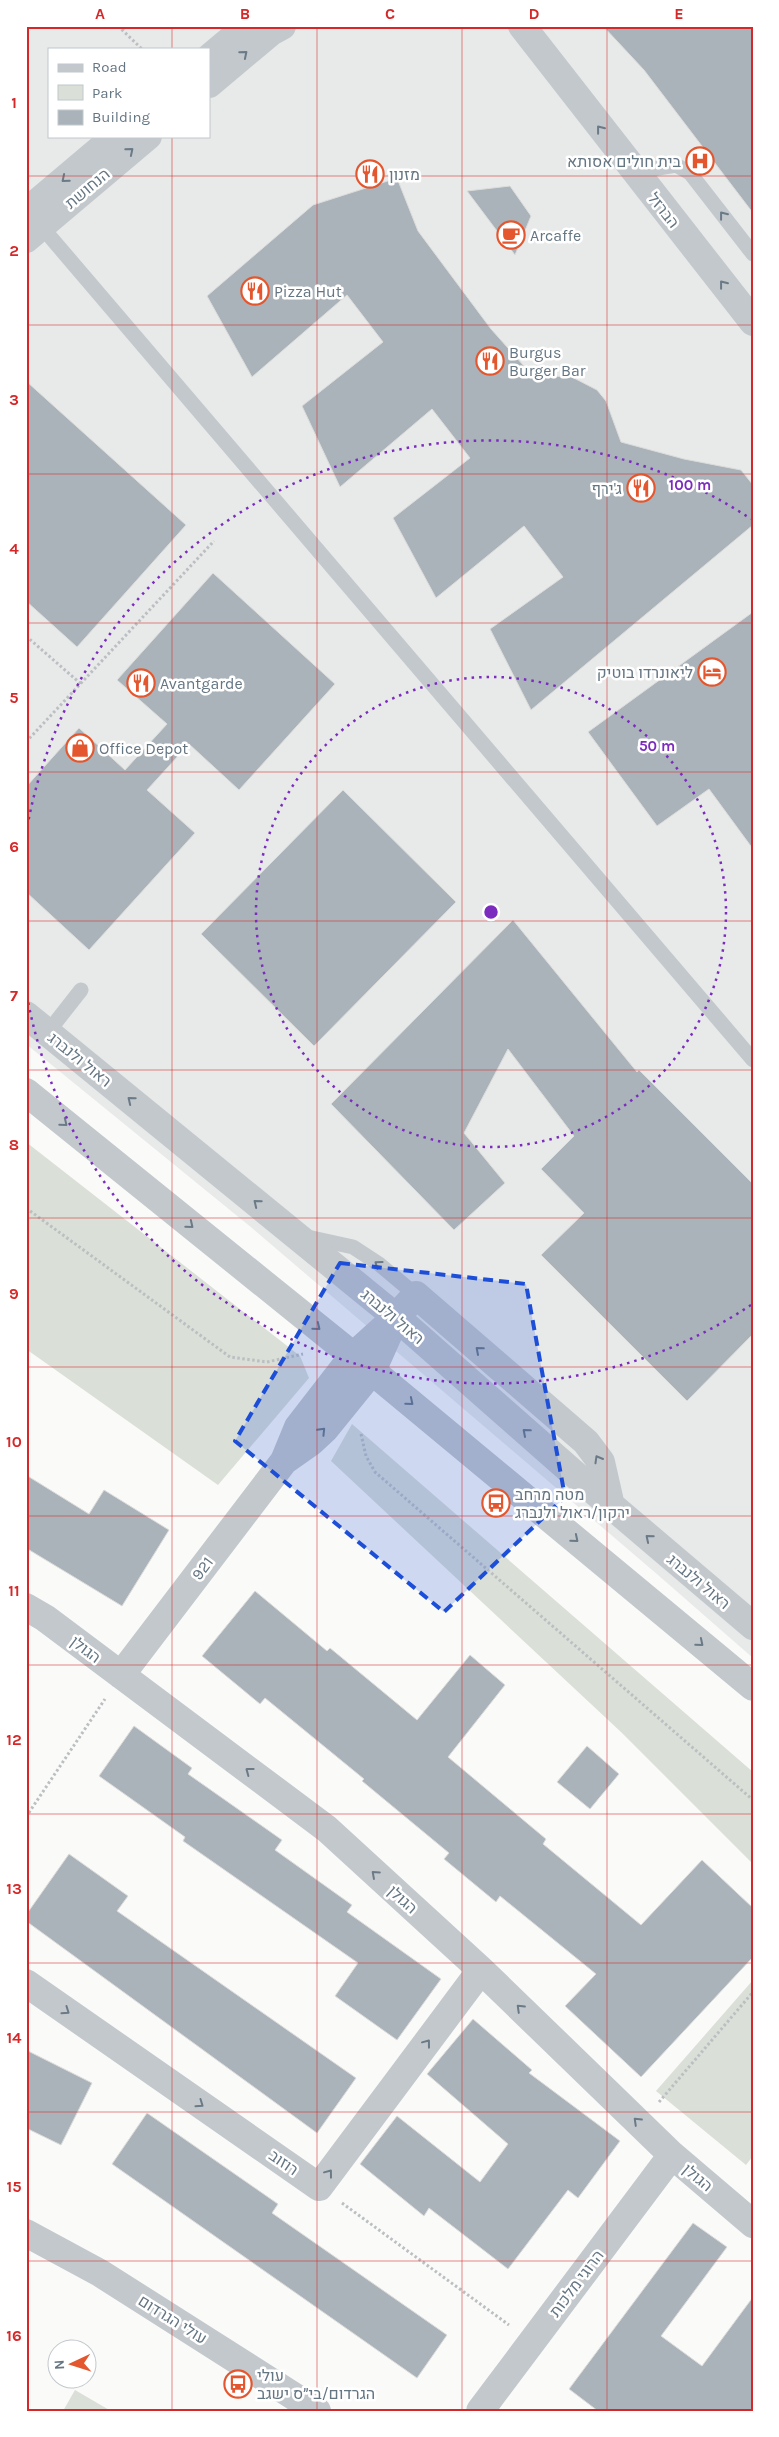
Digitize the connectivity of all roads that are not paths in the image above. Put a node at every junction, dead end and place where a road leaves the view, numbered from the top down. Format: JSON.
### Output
{"nodes":[{"id":1,"x":247,"y":26,"type":"edge"},
{"id":2,"x":282,"y":26,"type":"edge"},
{"id":3,"x":522,"y":26,"type":"edge"},
{"id":4,"x":210,"y":57,"type":"edge"},
{"id":5,"x":210,"y":83,"type":"edge"},
{"id":6,"x":114,"y":138,"type":"edge"},
{"id":7,"x":145,"y":138,"type":"edge"},
{"id":8,"x":634,"y":172,"type":"junction"},
{"id":9,"x":31,"y":226,"type":"edge"},
{"id":10,"x":753,"y":254,"type":"edge"},
{"id":11,"x":753,"y":322,"type":"edge"},
{"id":12,"x":81,"y":990,"type":"dead end"},
{"id":13,"x":26,"y":1015,"type":"edge"},
{"id":14,"x":48,"y":1032,"type":"junction"},
{"id":15,"x":753,"y":1060,"type":"edge"},
{"id":16,"x":26,"y":1092,"type":"edge"},
{"id":17,"x":295,"y":1234,"type":"junction"},
{"id":18,"x":416,"y":1295,"type":"junction"},
{"id":19,"x":396,"y":1317,"type":"junction"},
{"id":20,"x":356,"y":1371,"type":"junction"},
{"id":21,"x":611,"y":1506,"type":"junction"},
{"id":22,"x":26,"y":1607,"type":"edge"},
{"id":23,"x":753,"y":1626,"type":"edge"},
{"id":24,"x":121,"y":1675,"type":"junction"},
{"id":25,"x":753,"y":1687,"type":"edge"},
{"id":26,"x":481,"y":1970,"type":"junction"},
{"id":27,"x":26,"y":1983,"type":"edge"},
{"id":28,"x":672,"y":2155,"type":"junction"},
{"id":29,"x":753,"y":2224,"type":"edge"},
{"id":30,"x":26,"y":2233,"type":"edge"},
{"id":31,"x":317,"y":2411,"type":"edge"},
{"id":32,"x":480,"y":2411,"type":"edge"}],
"edges":[{"from":1,"to":4,"type":"street"},
{"from":5,"to":2,"type":"street","one_way":true},
{"from":8,"to":3,"type":"street","name":"הברזל","one_way":true},
{"from":6,"to":9,"type":"street","name":"הנחושת","one_way":true},
{"from":9,"to":7,"type":"street","name":"הנחושת","one_way":true},
{"from":10,"to":8,"type":"lane","one_way":true},
{"from":11,"to":8,"type":"street","name":"הברזל","one_way":true},
{"from":9,"to":15,"type":"lane"},
{"from":12,"to":14,"type":"lane"},
{"from":13,"to":14,"type":"street","name":"ראול ולנברג"},
{"from":17,"to":14,"type":"street","name":"ראול ולנברג","one_way":true},
{"from":16,"to":20,"type":"street","one_way":true},
{"from":18,"to":17,"type":"lane","one_way":true},
{"from":17,"to":19,"type":"street","name":"ראול ולנברג"},
{"from":18,"to":19,"type":"street","name":"921"},
{"from":21,"to":18,"type":"street","one_way":true},
{"from":19,"to":20,"type":"street","name":"921"},
{"from":21,"to":19,"type":"street","name":"ראול ולנברג","one_way":true},
{"from":20,"to":24,"type":"street","name":"921"},
{"from":20,"to":25,"type":"street","one_way":true},
{"from":23,"to":21,"type":"street","name":"ראול ולנברג","one_way":true},
{"from":22,"to":24,"type":"street","name":"הגולן"},
{"from":26,"to":24,"type":"street","name":"הגולן","one_way":true},
{"from":27,"to":26,"type":"street","name":"רוזוב","one_way":true},
{"from":28,"to":26,"type":"street","name":"הגולן","one_way":true},
{"from":28,"to":29,"type":"street","name":"הגולן"},
{"from":28,"to":32,"type":"street","name":"הרוגי מלכות"},
{"from":30,"to":31,"type":"street","name":"עולי הגרדום"}]}
